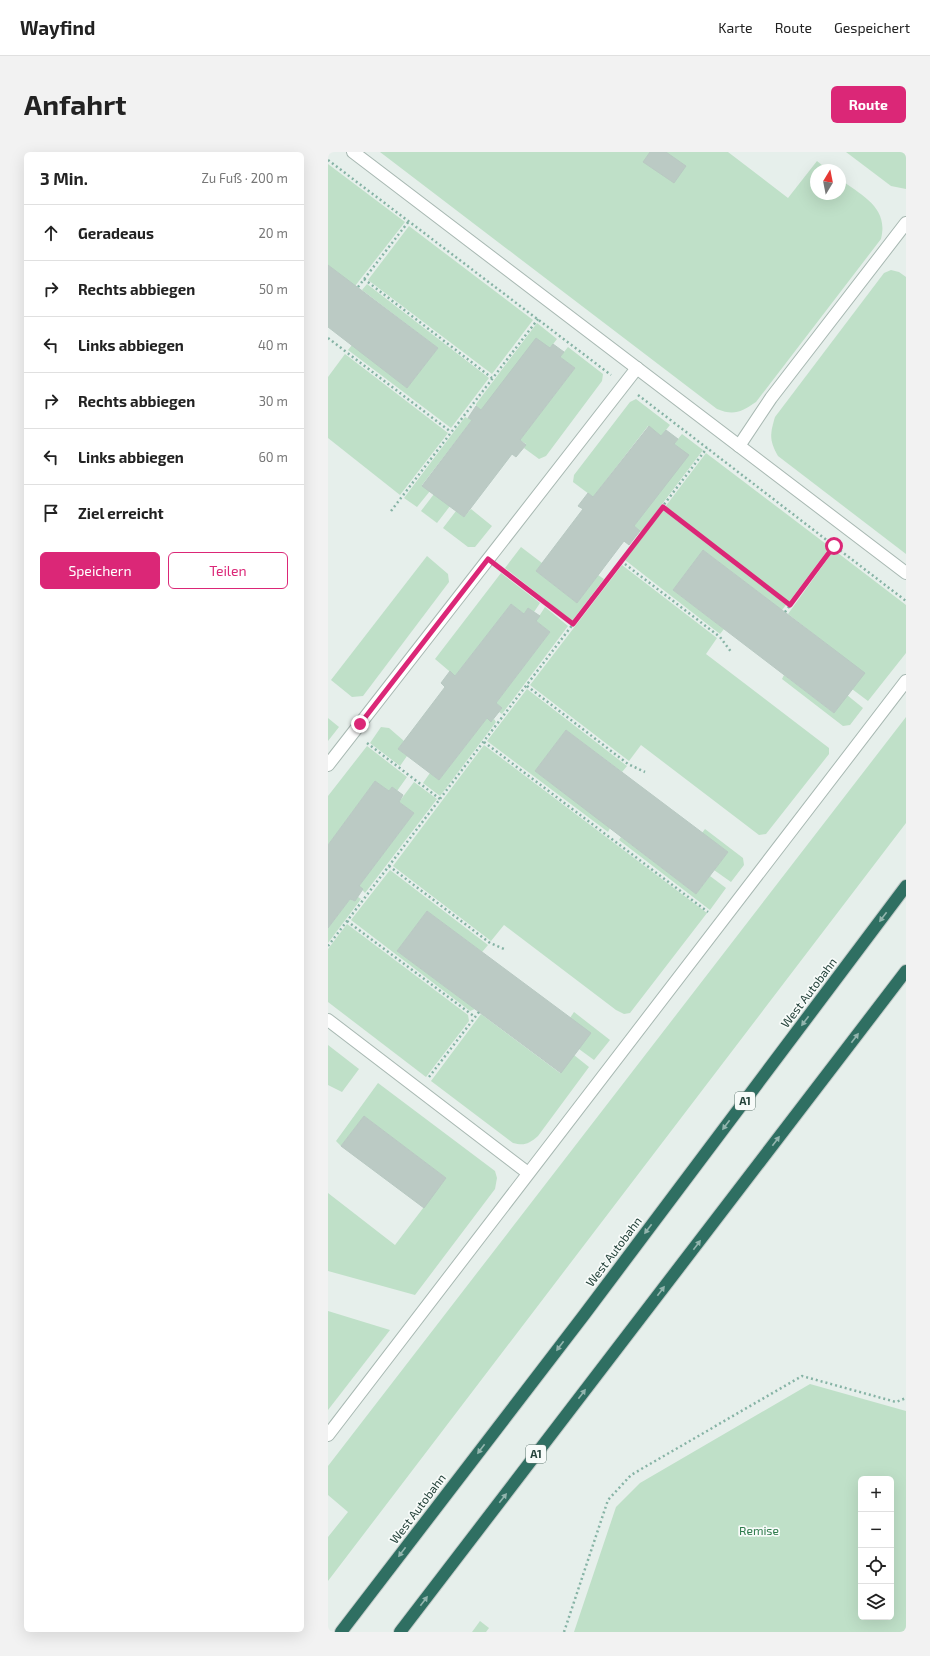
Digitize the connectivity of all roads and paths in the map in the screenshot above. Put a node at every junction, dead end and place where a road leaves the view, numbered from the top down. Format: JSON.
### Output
{"nodes":[{"id":1,"x":353,"y":152,"type":"edge"},
{"id":2,"x":421,"y":204,"type":"junction"},
{"id":3,"x":906,"y":223,"type":"edge"},
{"id":4,"x":364,"y":279,"type":"junction"},
{"id":5,"x":358,"y":287,"type":"dead end"},
{"id":6,"x":550,"y":302,"type":"junction"},
{"id":7,"x":328,"y":338,"type":"edge"},
{"id":8,"x":636,"y":368,"type":"junction"},
{"id":9,"x":492,"y":378,"type":"junction"},
{"id":10,"x":451,"y":432,"type":"junction"},
{"id":11,"x":720,"y":432,"type":"junction"},
{"id":12,"x":739,"y":446,"type":"junction"},
{"id":13,"x":663,"y":507,"type":"junction"},
{"id":14,"x":391,"y":510,"type":"dead end"},
{"id":15,"x":847,"y":528,"type":"junction"},
{"id":16,"x":488,"y":559,"type":"junction"},
{"id":17,"x":621,"y":561,"type":"junction"},
{"id":18,"x":906,"y":573,"type":"edge"},
{"id":19,"x":790,"y":605,"type":"junction"},
{"id":20,"x":785,"y":612,"type":"dead end"},
{"id":21,"x":573,"y":624,"type":"junction"},
{"id":22,"x":732,"y":653,"type":"dead end"},
{"id":23,"x":906,"y":681,"type":"edge"},
{"id":24,"x":527,"y":686,"type":"junction"},
{"id":25,"x":353,"y":733,"type":"junction"},
{"id":26,"x":484,"y":742,"type":"junction"},
{"id":27,"x":328,"y":765,"type":"edge"},
{"id":28,"x":646,"y":772,"type":"dead end"},
{"id":29,"x":440,"y":799,"type":"junction"},
{"id":30,"x":389,"y":866,"type":"junction"},
{"id":31,"x":906,"y":886,"type":"edge"},
{"id":32,"x":347,"y":920,"type":"junction"},
{"id":33,"x":721,"y":922,"type":"junction"},
{"id":34,"x":328,"y":946,"type":"edge"},
{"id":35,"x":504,"y":949,"type":"dead end"},
{"id":36,"x":906,"y":971,"type":"edge"},
{"id":37,"x":478,"y":1012,"type":"dead end"},
{"id":38,"x":475,"y":1017,"type":"junction"},
{"id":39,"x":328,"y":1020,"type":"edge"},
{"id":40,"x":419,"y":1090,"type":"junction"},
{"id":41,"x":528,"y":1173,"type":"junction"},
{"id":42,"x":906,"y":1398,"type":"edge"},
{"id":43,"x":328,"y":1435,"type":"edge"},
{"id":44,"x":341,"y":1632,"type":"edge"},
{"id":45,"x":400,"y":1632,"type":"edge"},
{"id":46,"x":564,"y":1632,"type":"edge"}],
"edges":[{"from":1,"to":2,"type":"lane"},
{"from":2,"to":4,"type":"path"},
{"from":2,"to":6,"type":"lane"},
{"from":3,"to":12,"type":"lane"},
{"from":4,"to":5,"type":"path"},
{"from":4,"to":9,"type":"path"},
{"from":6,"to":8,"type":"lane"},
{"from":6,"to":9,"type":"path"},
{"from":7,"to":10,"type":"path"},
{"from":8,"to":11,"type":"lane"},
{"from":8,"to":16,"type":"lane"},
{"from":9,"to":10,"type":"path"},
{"from":10,"to":14,"type":"path"},
{"from":11,"to":12,"type":"lane"},
{"from":11,"to":13,"type":"path"},
{"from":12,"to":15,"type":"lane"},
{"from":13,"to":17,"type":"path"},
{"from":13,"to":19,"type":"path"},
{"from":15,"to":18,"type":"lane"},
{"from":15,"to":19,"type":"path"},
{"from":16,"to":21,"type":"path"},
{"from":16,"to":25,"type":"lane"},
{"from":17,"to":21,"type":"path"},
{"from":17,"to":22,"type":"path"},
{"from":19,"to":20,"type":"path"},
{"from":21,"to":24,"type":"path"},
{"from":23,"to":33,"type":"lane"},
{"from":24,"to":26,"type":"path"},
{"from":24,"to":28,"type":"path"},
{"from":25,"to":27,"type":"lane"},
{"from":25,"to":29,"type":"path"},
{"from":26,"to":29,"type":"path"},
{"from":26,"to":33,"type":"path"},
{"from":29,"to":30,"type":"path"},
{"from":30,"to":32,"type":"path"},
{"from":30,"to":35,"type":"path"},
{"from":31,"to":44,"type":"highway","name":"West Autobahn","number":"A1","one_way":true},
{"from":32,"to":34,"type":"path"},
{"from":32,"to":38,"type":"path"},
{"from":33,"to":41,"type":"lane"},
{"from":45,"to":36,"type":"highway","number":"A1","one_way":true},
{"from":37,"to":38,"type":"path"},
{"from":38,"to":40,"type":"path"},
{"from":39,"to":40,"type":"lane"},
{"from":40,"to":41,"type":"lane"},
{"from":41,"to":43,"type":"lane"},
{"from":42,"to":46,"type":"path"}]}
